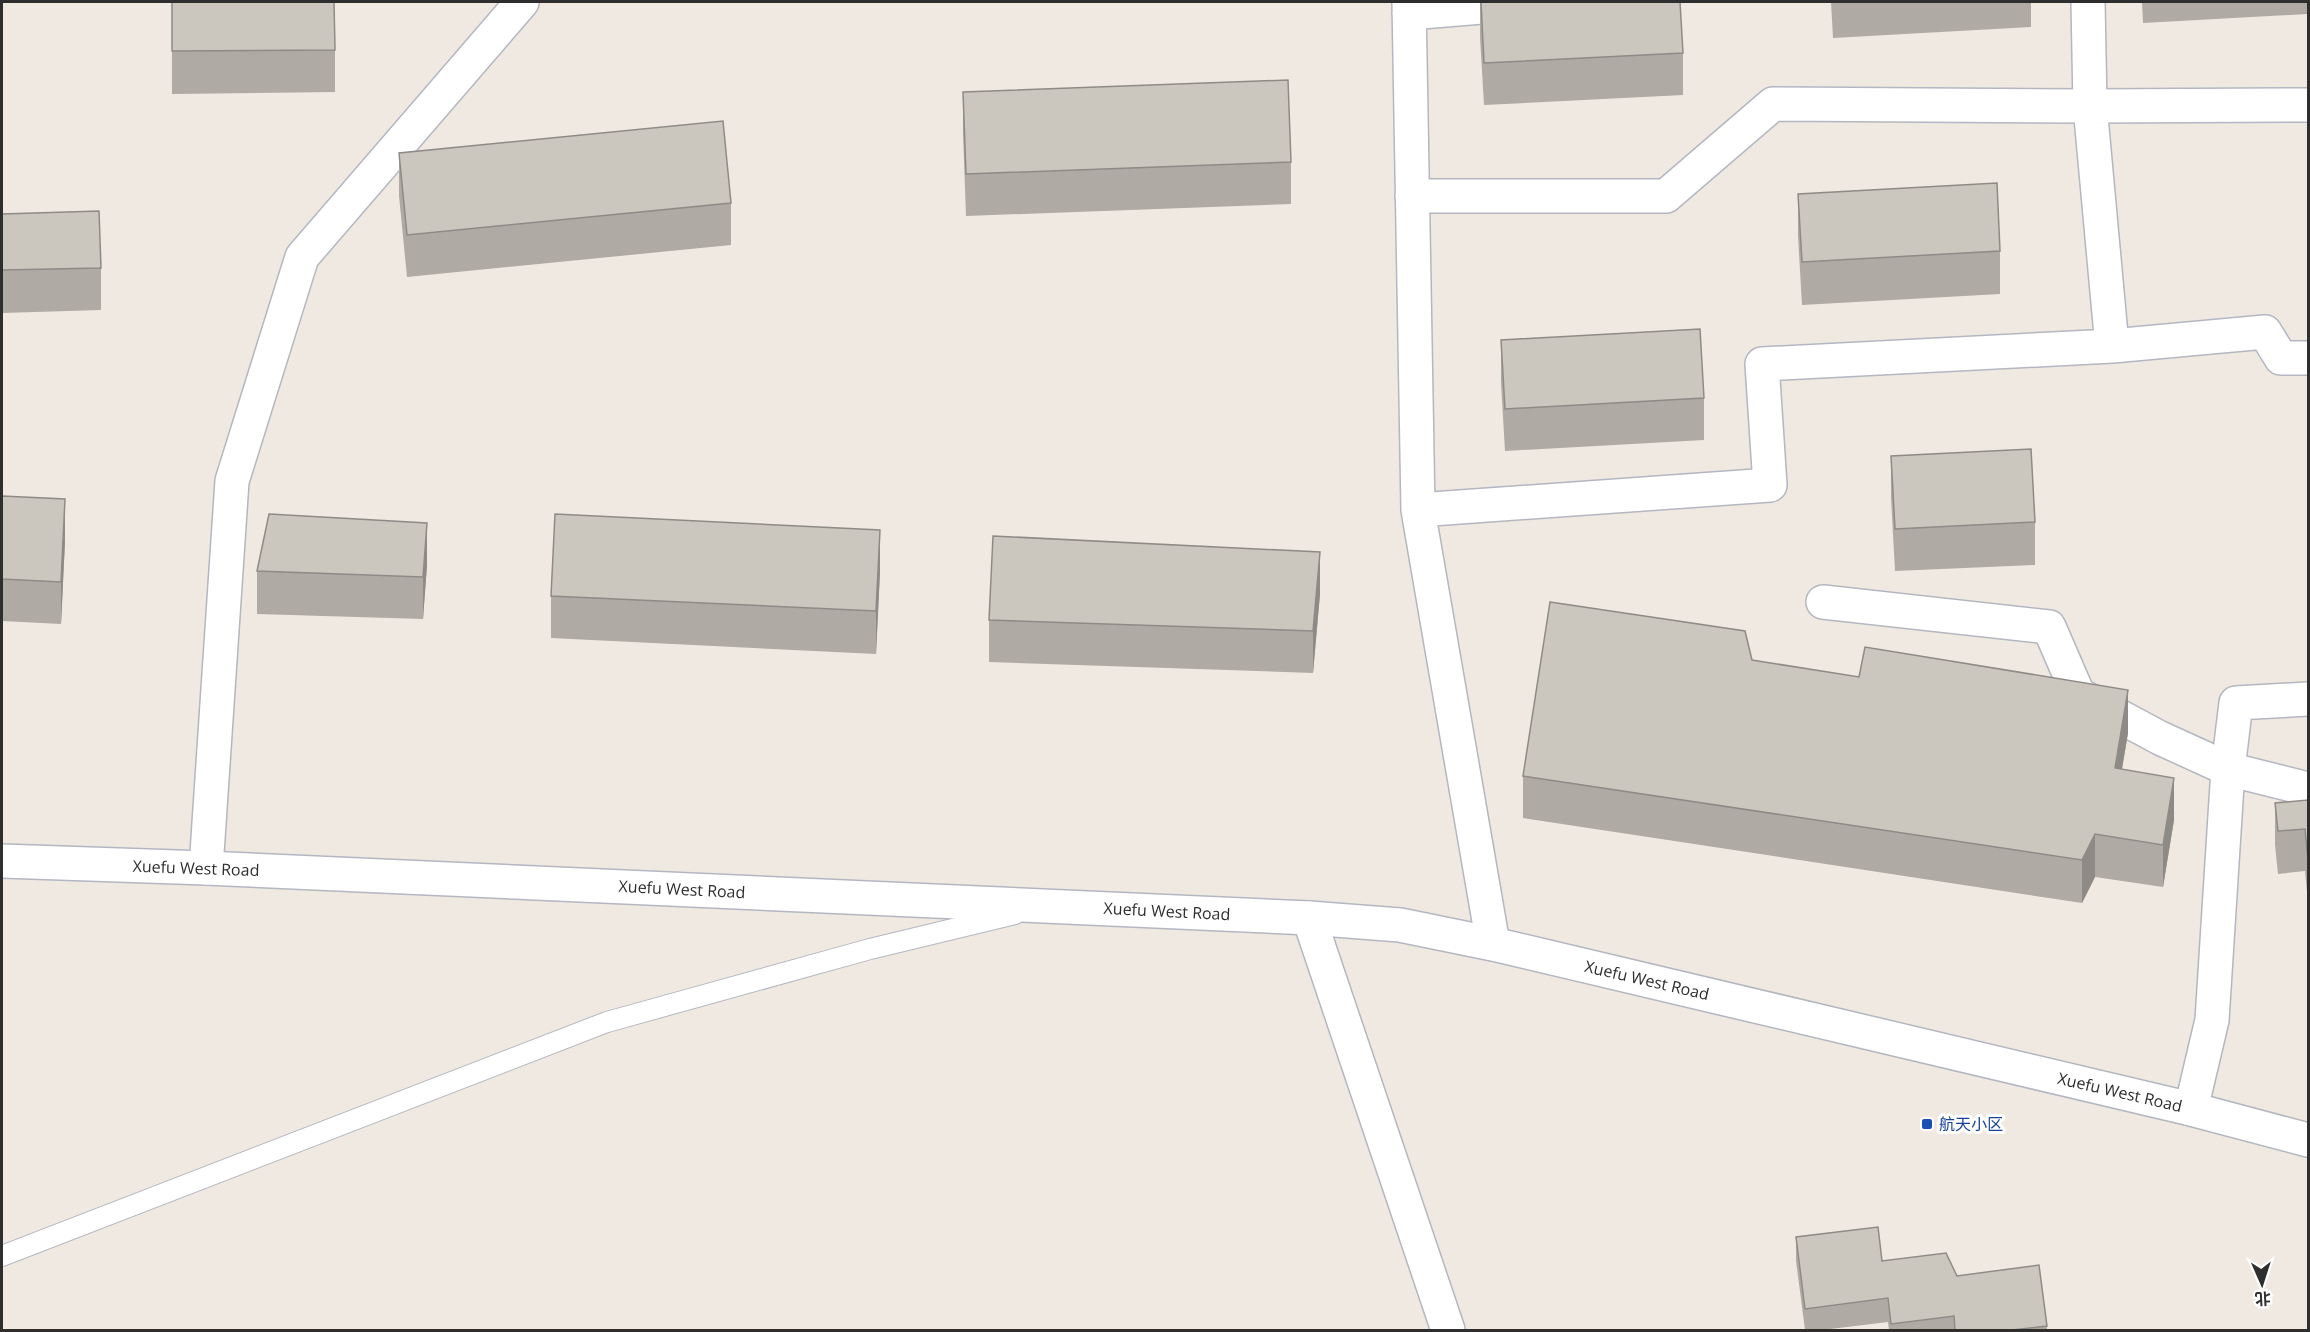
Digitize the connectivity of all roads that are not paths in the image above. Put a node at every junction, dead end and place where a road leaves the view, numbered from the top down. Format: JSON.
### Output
{"nodes":[{"id":1,"x":522,"y":2,"type":"edge"},
{"id":2,"x":1544,"y":2,"type":"edge"},
{"id":3,"x":2088,"y":2,"type":"edge"},
{"id":4,"x":1409,"y":7,"type":"edge"},
{"id":5,"x":2308,"y":105,"type":"edge"},
{"id":6,"x":2090,"y":106,"type":"junction"},
{"id":7,"x":1412,"y":196,"type":"junction"},
{"id":8,"x":2112,"y":346,"type":"junction"},
{"id":9,"x":2308,"y":358,"type":"edge"},
{"id":10,"x":1418,"y":510,"type":"junction"},
{"id":11,"x":1823,"y":602,"type":"dead end"},
{"id":12,"x":2308,"y":699,"type":"edge"},
{"id":13,"x":2228,"y":769,"type":"junction"},
{"id":14,"x":2308,"y":789,"type":"edge"},
{"id":15,"x":2,"y":861,"type":"edge"},
{"id":16,"x":206,"y":868,"type":"junction"},
{"id":17,"x":1047,"y":906,"type":"junction"},
{"id":18,"x":1309,"y":918,"type":"junction"},
{"id":19,"x":1493,"y":944,"type":"junction"},
{"id":20,"x":2191,"y":1109,"type":"junction"},
{"id":21,"x":2308,"y":1140,"type":"edge"},
{"id":22,"x":2,"y":1256,"type":"edge"},
{"id":23,"x":1448,"y":1330,"type":"edge"}],
"edges":[{"from":1,"to":16,"type":"street"},
{"from":2,"to":4,"type":"street"},
{"from":3,"to":6,"type":"street"},
{"from":4,"to":7,"type":"street"},
{"from":5,"to":6,"type":"street"},
{"from":6,"to":7,"type":"street"},
{"from":6,"to":8,"type":"street"},
{"from":7,"to":10,"type":"street"},
{"from":8,"to":9,"type":"street"},
{"from":8,"to":10,"type":"street"},
{"from":10,"to":19,"type":"street"},
{"from":11,"to":13,"type":"street"},
{"from":12,"to":13,"type":"street"},
{"from":13,"to":14,"type":"street"},
{"from":13,"to":20,"type":"street"},
{"from":15,"to":16,"type":"street","name":"Xuefu West Road"},
{"from":16,"to":17,"type":"street","name":"Xuefu West Road"},
{"from":17,"to":18,"type":"street","name":"Xuefu West Road"},
{"from":17,"to":22,"type":"lane"},
{"from":18,"to":19,"type":"street","name":"Xuefu West Road"},
{"from":18,"to":23,"type":"street"},
{"from":19,"to":20,"type":"street","name":"Xuefu West Road"},
{"from":20,"to":21,"type":"street","name":"Xuefu West Road"}]}
